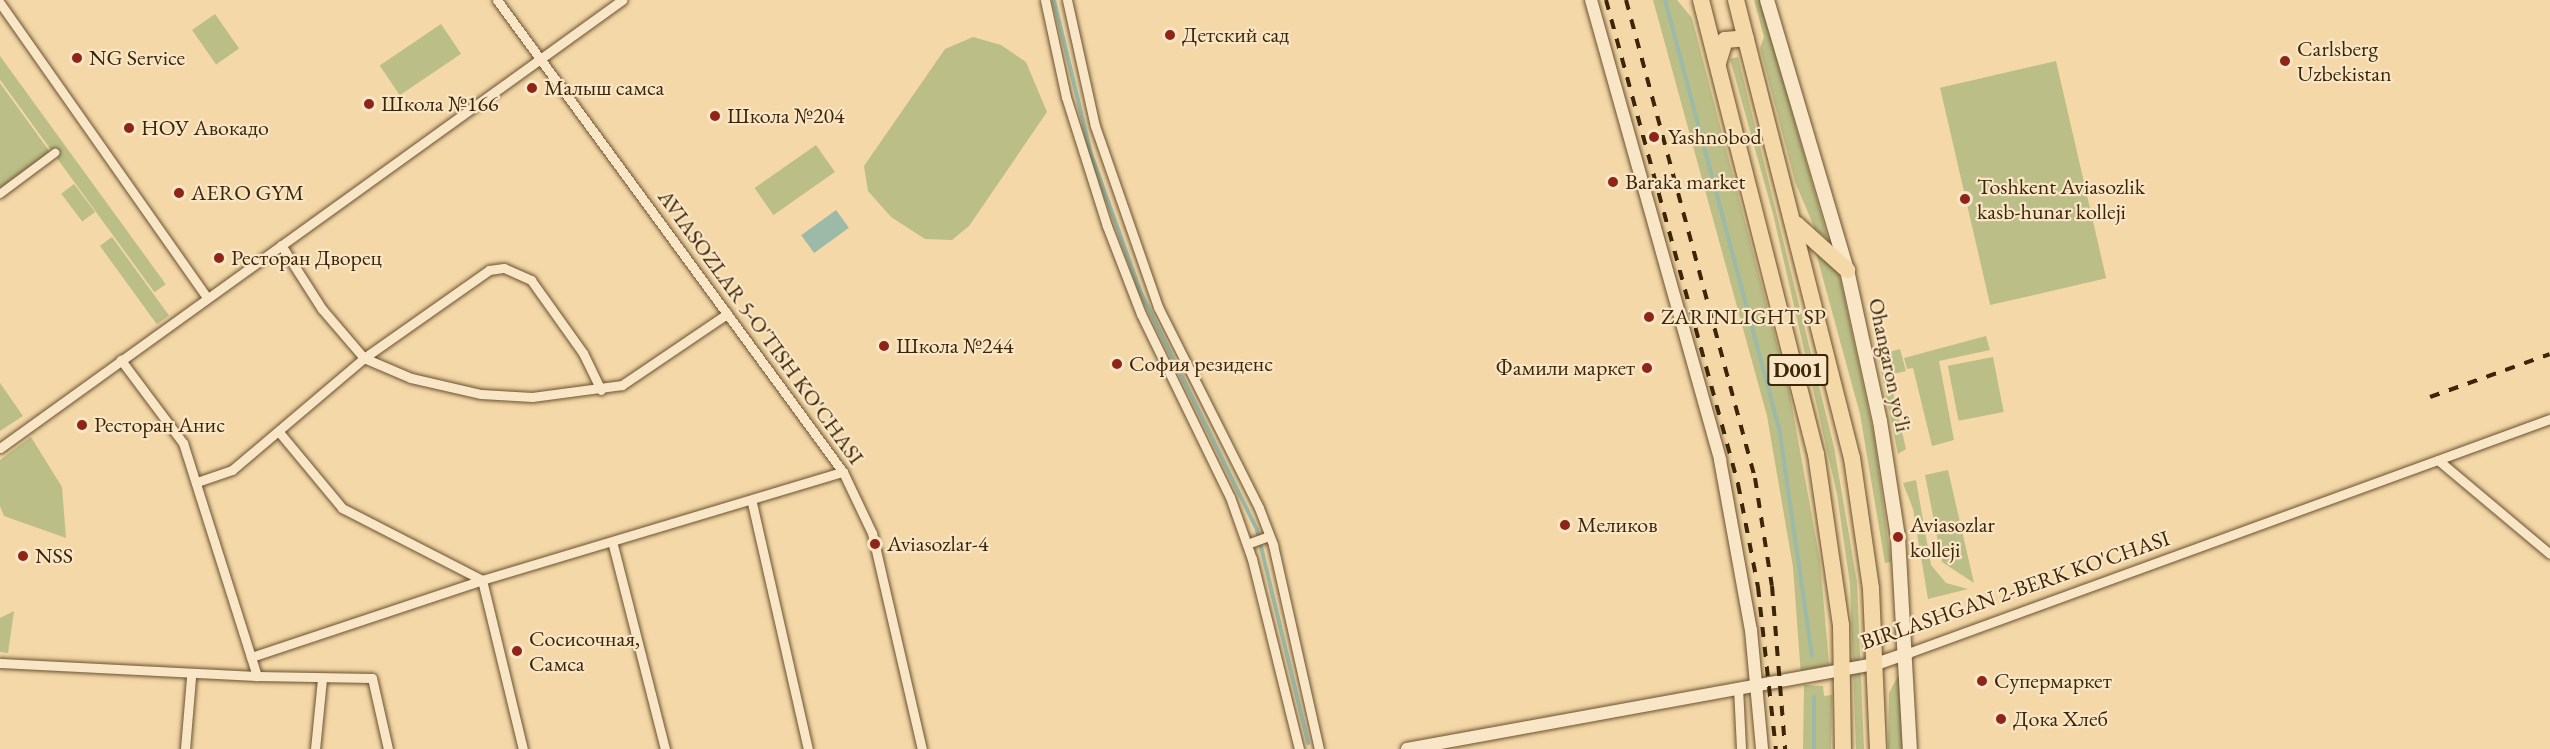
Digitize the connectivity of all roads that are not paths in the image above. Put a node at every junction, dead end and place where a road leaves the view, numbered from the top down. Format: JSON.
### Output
{"nodes":[{"id":1,"x":497,"y":0,"type":"edge"},
{"id":2,"x":622,"y":0,"type":"edge"},
{"id":3,"x":1045,"y":0,"type":"edge"},
{"id":4,"x":1067,"y":0,"type":"edge"},
{"id":5,"x":1591,"y":0,"type":"edge"},
{"id":6,"x":1701,"y":0,"type":"edge"},
{"id":7,"x":1736,"y":0,"type":"edge"},
{"id":8,"x":1767,"y":0,"type":"edge"},
{"id":9,"x":0,"y":3,"type":"edge"},
{"id":10,"x":1746,"y":38,"type":"junction"},
{"id":11,"x":539,"y":59,"type":"junction"},
{"id":12,"x":1718,"y":64,"type":"junction"},
{"id":13,"x":55,"y":153,"type":"dead end"},
{"id":14,"x":1096,"y":164,"type":"junction"},
{"id":15,"x":0,"y":194,"type":"edge"},
{"id":16,"x":1796,"y":224,"type":"junction"},
{"id":17,"x":280,"y":245,"type":"junction"},
{"id":18,"x":1846,"y":270,"type":"junction"},
{"id":19,"x":207,"y":298,"type":"junction"},
{"id":20,"x":727,"y":314,"type":"junction"},
{"id":21,"x":364,"y":358,"type":"junction"},
{"id":22,"x":121,"y":360,"type":"junction"},
{"id":23,"x":601,"y":390,"type":"junction"},
{"id":24,"x":2550,"y":419,"type":"edge"},
{"id":25,"x":279,"y":432,"type":"junction"},
{"id":26,"x":0,"y":448,"type":"edge"},
{"id":27,"x":2438,"y":460,"type":"junction"},
{"id":28,"x":843,"y":472,"type":"junction"},
{"id":29,"x":197,"y":482,"type":"junction"},
{"id":30,"x":752,"y":503,"type":"junction"},
{"id":31,"x":1259,"y":540,"type":"junction"},
{"id":32,"x":613,"y":545,"type":"junction"},
{"id":33,"x":2550,"y":554,"type":"edge"},
{"id":34,"x":482,"y":580,"type":"junction"},
{"id":35,"x":1908,"y":652,"type":"junction"},
{"id":36,"x":251,"y":657,"type":"junction"},
{"id":37,"x":0,"y":663,"type":"edge"},
{"id":38,"x":1876,"y":664,"type":"junction"},
{"id":39,"x":1843,"y":670,"type":"junction"},
{"id":40,"x":257,"y":676,"type":"junction"},
{"id":41,"x":191,"y":677,"type":"junction"},
{"id":42,"x":322,"y":679,"type":"junction"},
{"id":43,"x":1757,"y":683,"type":"junction"},
{"id":44,"x":1738,"y":687,"type":"junction"},
{"id":45,"x":1414,"y":748,"type":"edge"},
{"id":46,"x":185,"y":749,"type":"edge"},
{"id":47,"x":315,"y":749,"type":"edge"},
{"id":48,"x":388,"y":749,"type":"edge"},
{"id":49,"x":523,"y":749,"type":"edge"},
{"id":50,"x":665,"y":749,"type":"edge"},
{"id":51,"x":808,"y":749,"type":"edge"},
{"id":52,"x":922,"y":749,"type":"edge"},
{"id":53,"x":1299,"y":749,"type":"edge"},
{"id":54,"x":1319,"y":749,"type":"edge"},
{"id":55,"x":1741,"y":749,"type":"edge"},
{"id":56,"x":1762,"y":749,"type":"edge"},
{"id":57,"x":1843,"y":749,"type":"edge"},
{"id":58,"x":1878,"y":749,"type":"edge"},
{"id":59,"x":1910,"y":749,"type":"edge"}],
"edges":[{"from":1,"to":11,"type":"street","name":"AVIASOZLAR 5-O'TISH KO'CHASI"},
{"from":2,"to":11,"type":"street"},
{"from":3,"to":14,"type":"street"},
{"from":4,"to":14,"type":"street"},
{"from":5,"to":43,"type":"street"},
{"from":6,"to":12,"type":"highway","number":"D001"},
{"from":7,"to":10,"type":"highway","number":"D001"},
{"from":8,"to":18,"type":"main road","name":"Ohangaron yoʻli"},
{"from":9,"to":19,"type":"street"},
{"from":10,"to":12,"type":"highway"},
{"from":10,"to":16,"type":"highway","number":"D001"},
{"from":11,"to":17,"type":"street"},
{"from":11,"to":20,"type":"street","name":"AVIASOZLAR 5-O'TISH KO'CHASI"},
{"from":12,"to":39,"type":"highway","number":"D001"},
{"from":13,"to":15,"type":"street"},
{"from":14,"to":31,"type":"street"},
{"from":14,"to":31,"type":"street"},
{"from":16,"to":18,"type":"highway"},
{"from":16,"to":38,"type":"highway","number":"D001"},
{"from":17,"to":19,"type":"street"},
{"from":17,"to":21,"type":"street"},
{"from":18,"to":35,"type":"main road","name":"Ohangaron yoʻli"},
{"from":19,"to":22,"type":"street"},
{"from":20,"to":23,"type":"street"},
{"from":20,"to":28,"type":"street","name":"AVIASOZLAR 5-O'TISH KO'CHASI"},
{"from":21,"to":23,"type":"street"},
{"from":21,"to":23,"type":"street"},
{"from":21,"to":25,"type":"street"},
{"from":22,"to":26,"type":"street"},
{"from":22,"to":29,"type":"street"},
{"from":24,"to":27,"type":"street","name":"BIRLASHGAN 2-BERK KO'CHASI"},
{"from":25,"to":29,"type":"street"},
{"from":25,"to":34,"type":"street"},
{"from":27,"to":33,"type":"street"},
{"from":27,"to":35,"type":"street","name":"BIRLASHGAN 2-BERK KO'CHASI"},
{"from":28,"to":30,"type":"street"},
{"from":28,"to":52,"type":"street","name":"AVIASOZLAR 5-O'TISH KO'CHASI"},
{"from":29,"to":36,"type":"street"},
{"from":30,"to":32,"type":"street"},
{"from":30,"to":51,"type":"street"},
{"from":31,"to":53,"type":"street"},
{"from":31,"to":54,"type":"street"},
{"from":32,"to":34,"type":"street"},
{"from":32,"to":50,"type":"street"},
{"from":34,"to":36,"type":"street"},
{"from":34,"to":49,"type":"street"},
{"from":35,"to":38,"type":"street","name":"BIRLASHGAN 2-BERK KO'CHASI"},
{"from":35,"to":59,"type":"main road","name":"Ohangaron yoʻli"},
{"from":36,"to":40,"type":"street"},
{"from":37,"to":41,"type":"street"},
{"from":38,"to":39,"type":"street","name":"BIRLASHGAN 2-BERK KO'CHASI"},
{"from":38,"to":58,"type":"highway","number":"D001"},
{"from":39,"to":43,"type":"street","name":"BIRLASHGAN 2-BERK KO'CHASI"},
{"from":39,"to":57,"type":"highway","number":"D001"},
{"from":40,"to":41,"type":"street"},
{"from":40,"to":42,"type":"street"},
{"from":41,"to":46,"type":"street"},
{"from":42,"to":47,"type":"street"},
{"from":42,"to":48,"type":"street"},
{"from":43,"to":44,"type":"street","name":"BIRLASHGAN 2-BERK KO'CHASI"},
{"from":43,"to":56,"type":"street"},
{"from":44,"to":45,"type":"street","name":"BIRLASHGAN 2-BERK KO'CHASI"},
{"from":44,"to":55,"type":"street"}]}
